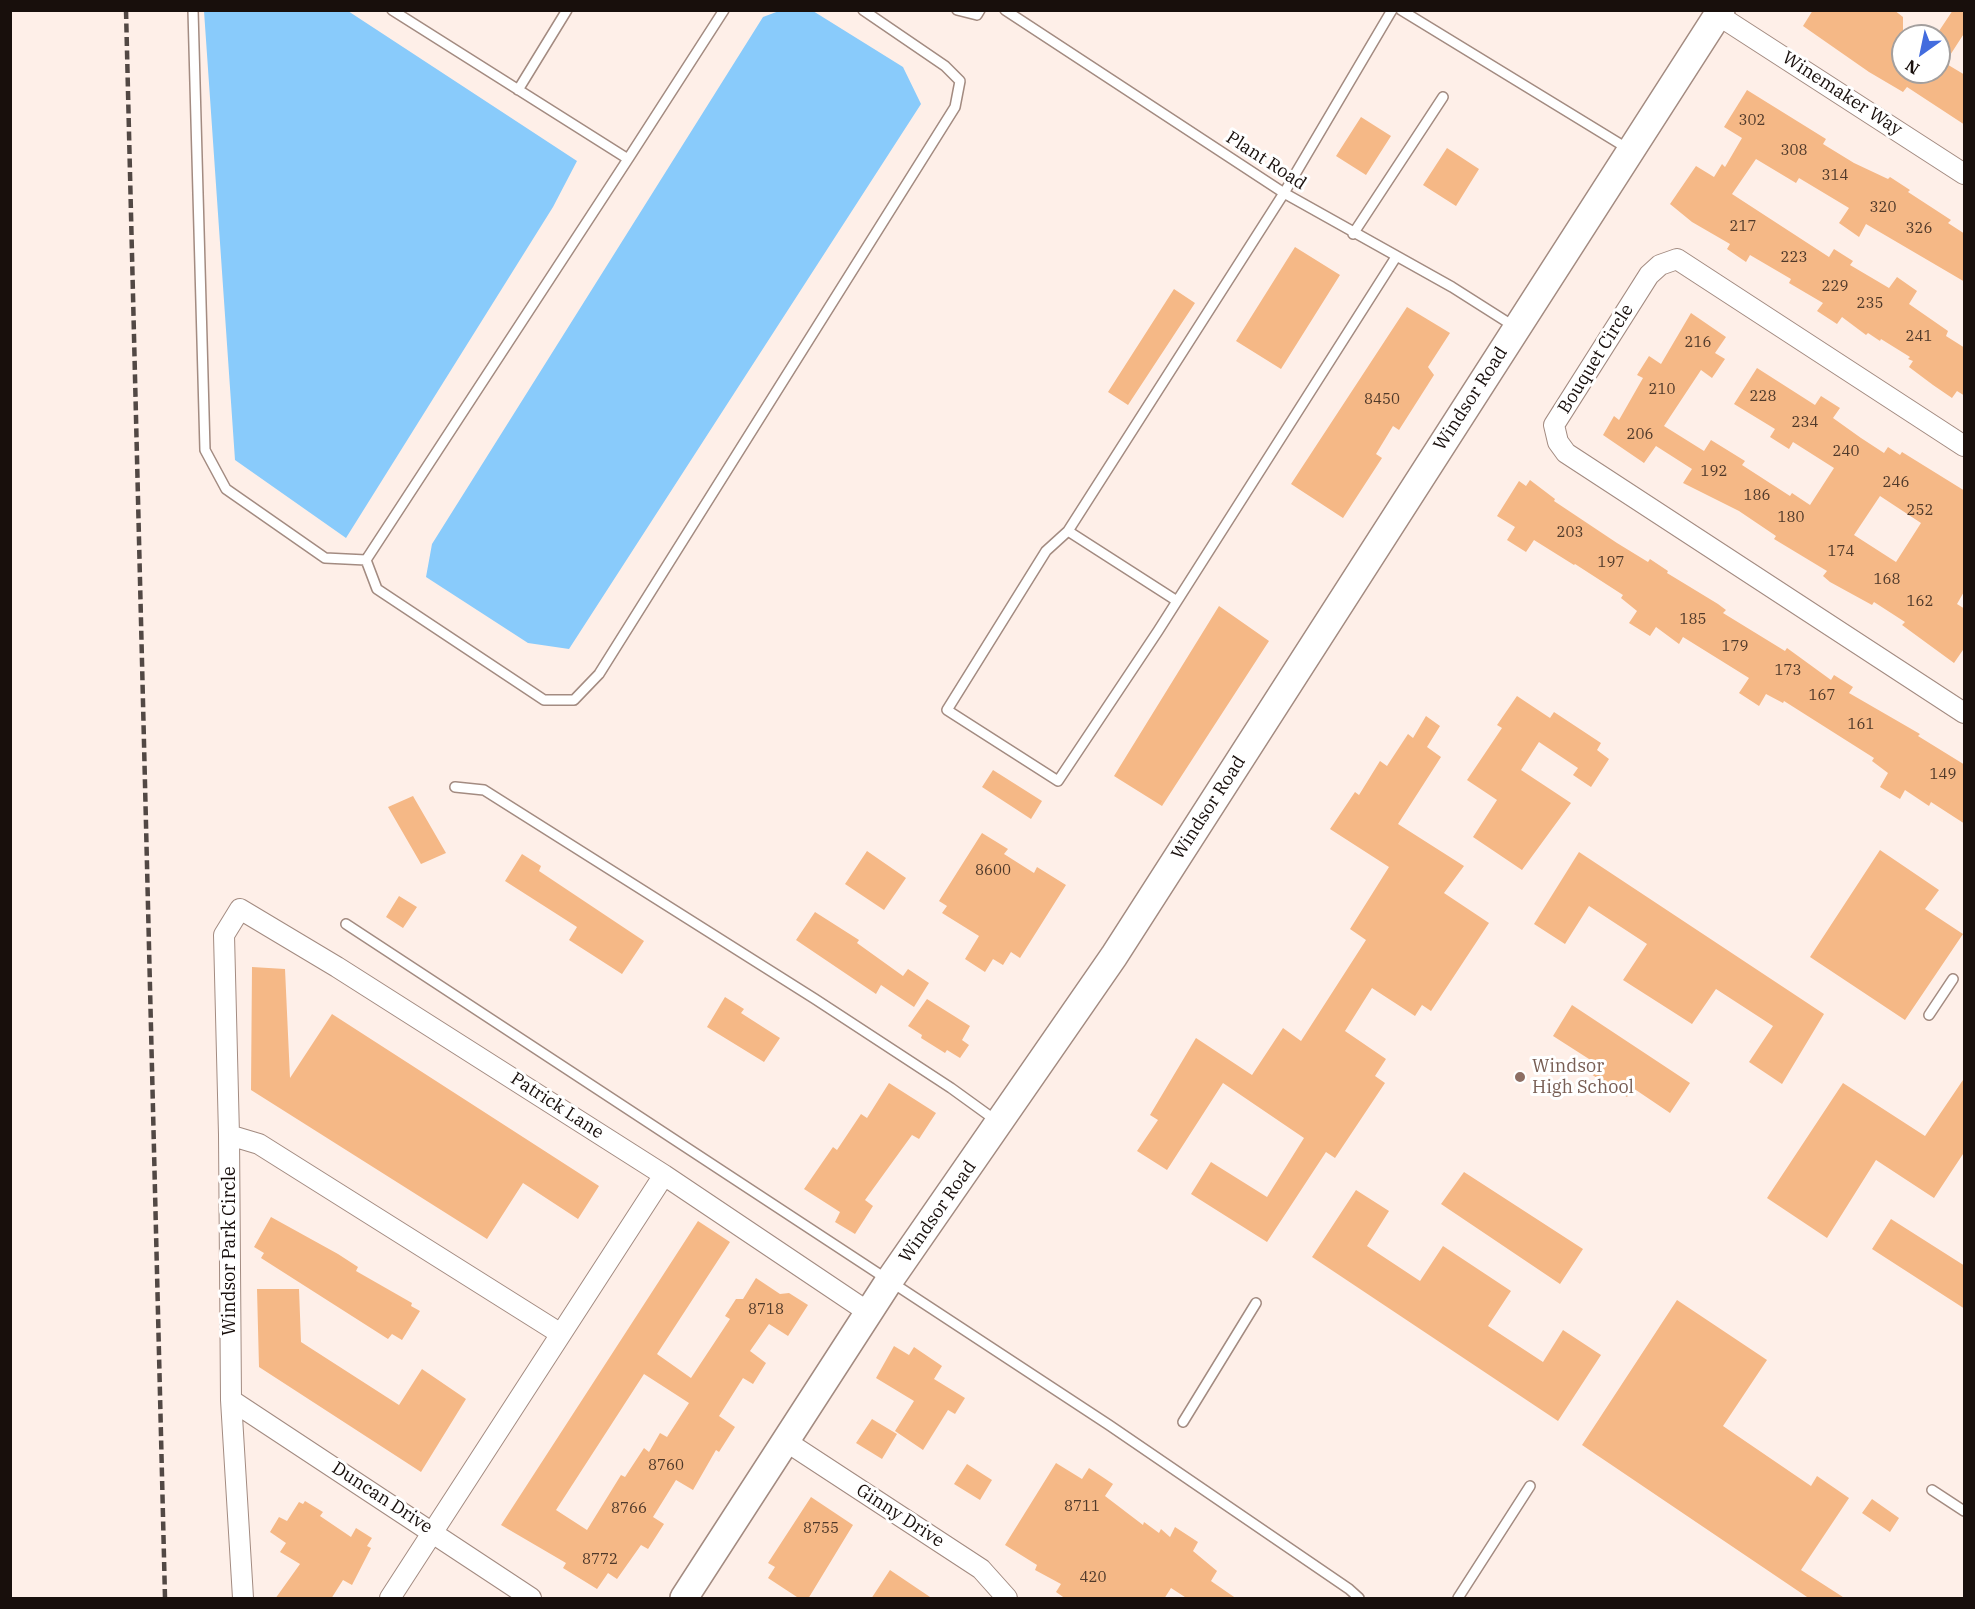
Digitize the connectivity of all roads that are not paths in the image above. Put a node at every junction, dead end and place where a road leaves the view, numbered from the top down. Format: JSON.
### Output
{"nodes":[{"id":1,"x":193,"y":10,"type":"edge"},
{"id":2,"x":392,"y":10,"type":"edge"},
{"id":3,"x":567,"y":10,"type":"edge"},
{"id":4,"x":724,"y":10,"type":"edge"},
{"id":5,"x":863,"y":10,"type":"edge"},
{"id":6,"x":957,"y":10,"type":"edge"},
{"id":7,"x":980,"y":10,"type":"edge"},
{"id":8,"x":1005,"y":10,"type":"edge"},
{"id":9,"x":1392,"y":10,"type":"edge"},
{"id":10,"x":1401,"y":10,"type":"edge"},
{"id":11,"x":1720,"y":13,"type":"edge"},
{"id":12,"x":518,"y":90,"type":"junction"},
{"id":13,"x":1443,"y":97,"type":"dead end"},
{"id":14,"x":1631,"y":151,"type":"junction"},
{"id":15,"x":628,"y":159,"type":"junction"},
{"id":16,"x":1965,"y":174,"type":"edge"},
{"id":17,"x":1284,"y":193,"type":"junction"},
{"id":18,"x":1353,"y":234,"type":"junction"},
{"id":19,"x":1396,"y":257,"type":"junction"},
{"id":20,"x":1517,"y":329,"type":"junction"},
{"id":21,"x":1965,"y":446,"type":"edge"},
{"id":22,"x":1068,"y":531,"type":"junction"},
{"id":23,"x":366,"y":560,"type":"junction"},
{"id":24,"x":1177,"y":601,"type":"junction"},
{"id":25,"x":1965,"y":713,"type":"edge"},
{"id":26,"x":455,"y":787,"type":"dead end"},
{"id":27,"x":240,"y":909,"type":"joint"},
{"id":28,"x":346,"y":924,"type":"dead end"},
{"id":29,"x":1953,"y":980,"type":"dead end"},
{"id":30,"x":1929,"y":1016,"type":"dead end"},
{"id":31,"x":1000,"y":1124,"type":"junction"},
{"id":32,"x":229,"y":1135,"type":"junction"},
{"id":33,"x":664,"y":1175,"type":"junction"},
{"id":34,"x":889,"y":1281,"type":"junction"},
{"id":35,"x":1256,"y":1303,"type":"dead end"},
{"id":36,"x":868,"y":1312,"type":"junction"},
{"id":37,"x":561,"y":1334,"type":"junction"},
{"id":38,"x":231,"y":1400,"type":"junction"},
{"id":39,"x":1183,"y":1422,"type":"dead end"},
{"id":40,"x":787,"y":1442,"type":"junction"},
{"id":41,"x":1530,"y":1486,"type":"dead end"},
{"id":42,"x":1932,"y":1490,"type":"dead end"},
{"id":43,"x":1965,"y":1510,"type":"edge"},
{"id":44,"x":433,"y":1532,"type":"junction"},
{"id":45,"x":243,"y":1599,"type":"edge"},
{"id":46,"x":390,"y":1599,"type":"edge"},
{"id":47,"x":531,"y":1599,"type":"edge"},
{"id":48,"x":684,"y":1599,"type":"edge"},
{"id":49,"x":1007,"y":1599,"type":"edge"},
{"id":50,"x":1359,"y":1599,"type":"edge"},
{"id":51,"x":1458,"y":1599,"type":"edge"}],
"edges":[{"from":1,"to":23,"type":"lane"},
{"from":2,"to":12,"type":"lane"},
{"from":3,"to":12,"type":"lane"},
{"from":4,"to":15,"type":"lane"},
{"from":5,"to":23,"type":"lane"},
{"from":6,"to":7,"type":"lane"},
{"from":8,"to":17,"type":"lane","name":"Plant Road"},
{"from":9,"to":17,"type":"lane"},
{"from":10,"to":14,"type":"lane"},
{"from":11,"to":14,"type":"main road","name":"Windsor Road"},
{"from":11,"to":16,"type":"street","name":"Winemaker Way"},
{"from":12,"to":15,"type":"lane"},
{"from":13,"to":18,"type":"lane"},
{"from":14,"to":20,"type":"main road","name":"Windsor Road"},
{"from":15,"to":23,"type":"lane"},
{"from":17,"to":18,"type":"lane","name":"Plant Road"},
{"from":17,"to":22,"type":"lane"},
{"from":18,"to":19,"type":"lane","name":"Plant Road"},
{"from":19,"to":20,"type":"lane","name":"Plant Road"},
{"from":19,"to":24,"type":"lane"},
{"from":20,"to":31,"type":"main road","name":"Windsor Road"},
{"from":21,"to":25,"type":"street","name":"Bouquet Circle"},
{"from":22,"to":24,"type":"lane"},
{"from":22,"to":24,"type":"lane"},
{"from":26,"to":31,"type":"lane"},
{"from":27,"to":32,"type":"street","name":"Windsor Park Circle"},
{"from":27,"to":33,"type":"street","name":"Patrick Lane"},
{"from":28,"to":34,"type":"lane"},
{"from":29,"to":30,"type":"lane"},
{"from":31,"to":34,"type":"main road","name":"Windsor Road"},
{"from":32,"to":37,"type":"street"},
{"from":32,"to":38,"type":"street","name":"Windsor Park Circle"},
{"from":33,"to":36,"type":"street","name":"Patrick Lane"},
{"from":33,"to":37,"type":"street"},
{"from":34,"to":36,"type":"main road","name":"Windsor Road"},
{"from":34,"to":50,"type":"lane"},
{"from":35,"to":39,"type":"lane"},
{"from":36,"to":40,"type":"main road","name":"Windsor Road"},
{"from":37,"to":44,"type":"street"},
{"from":38,"to":44,"type":"street","name":"Duncan Drive"},
{"from":38,"to":45,"type":"street","name":"Windsor Park Circle"},
{"from":40,"to":48,"type":"main road","name":"Windsor Road"},
{"from":40,"to":49,"type":"street","name":"Ginny Drive"},
{"from":41,"to":51,"type":"lane"},
{"from":42,"to":43,"type":"lane"},
{"from":44,"to":46,"type":"street"},
{"from":44,"to":47,"type":"street","name":"Duncan Drive"}]}
